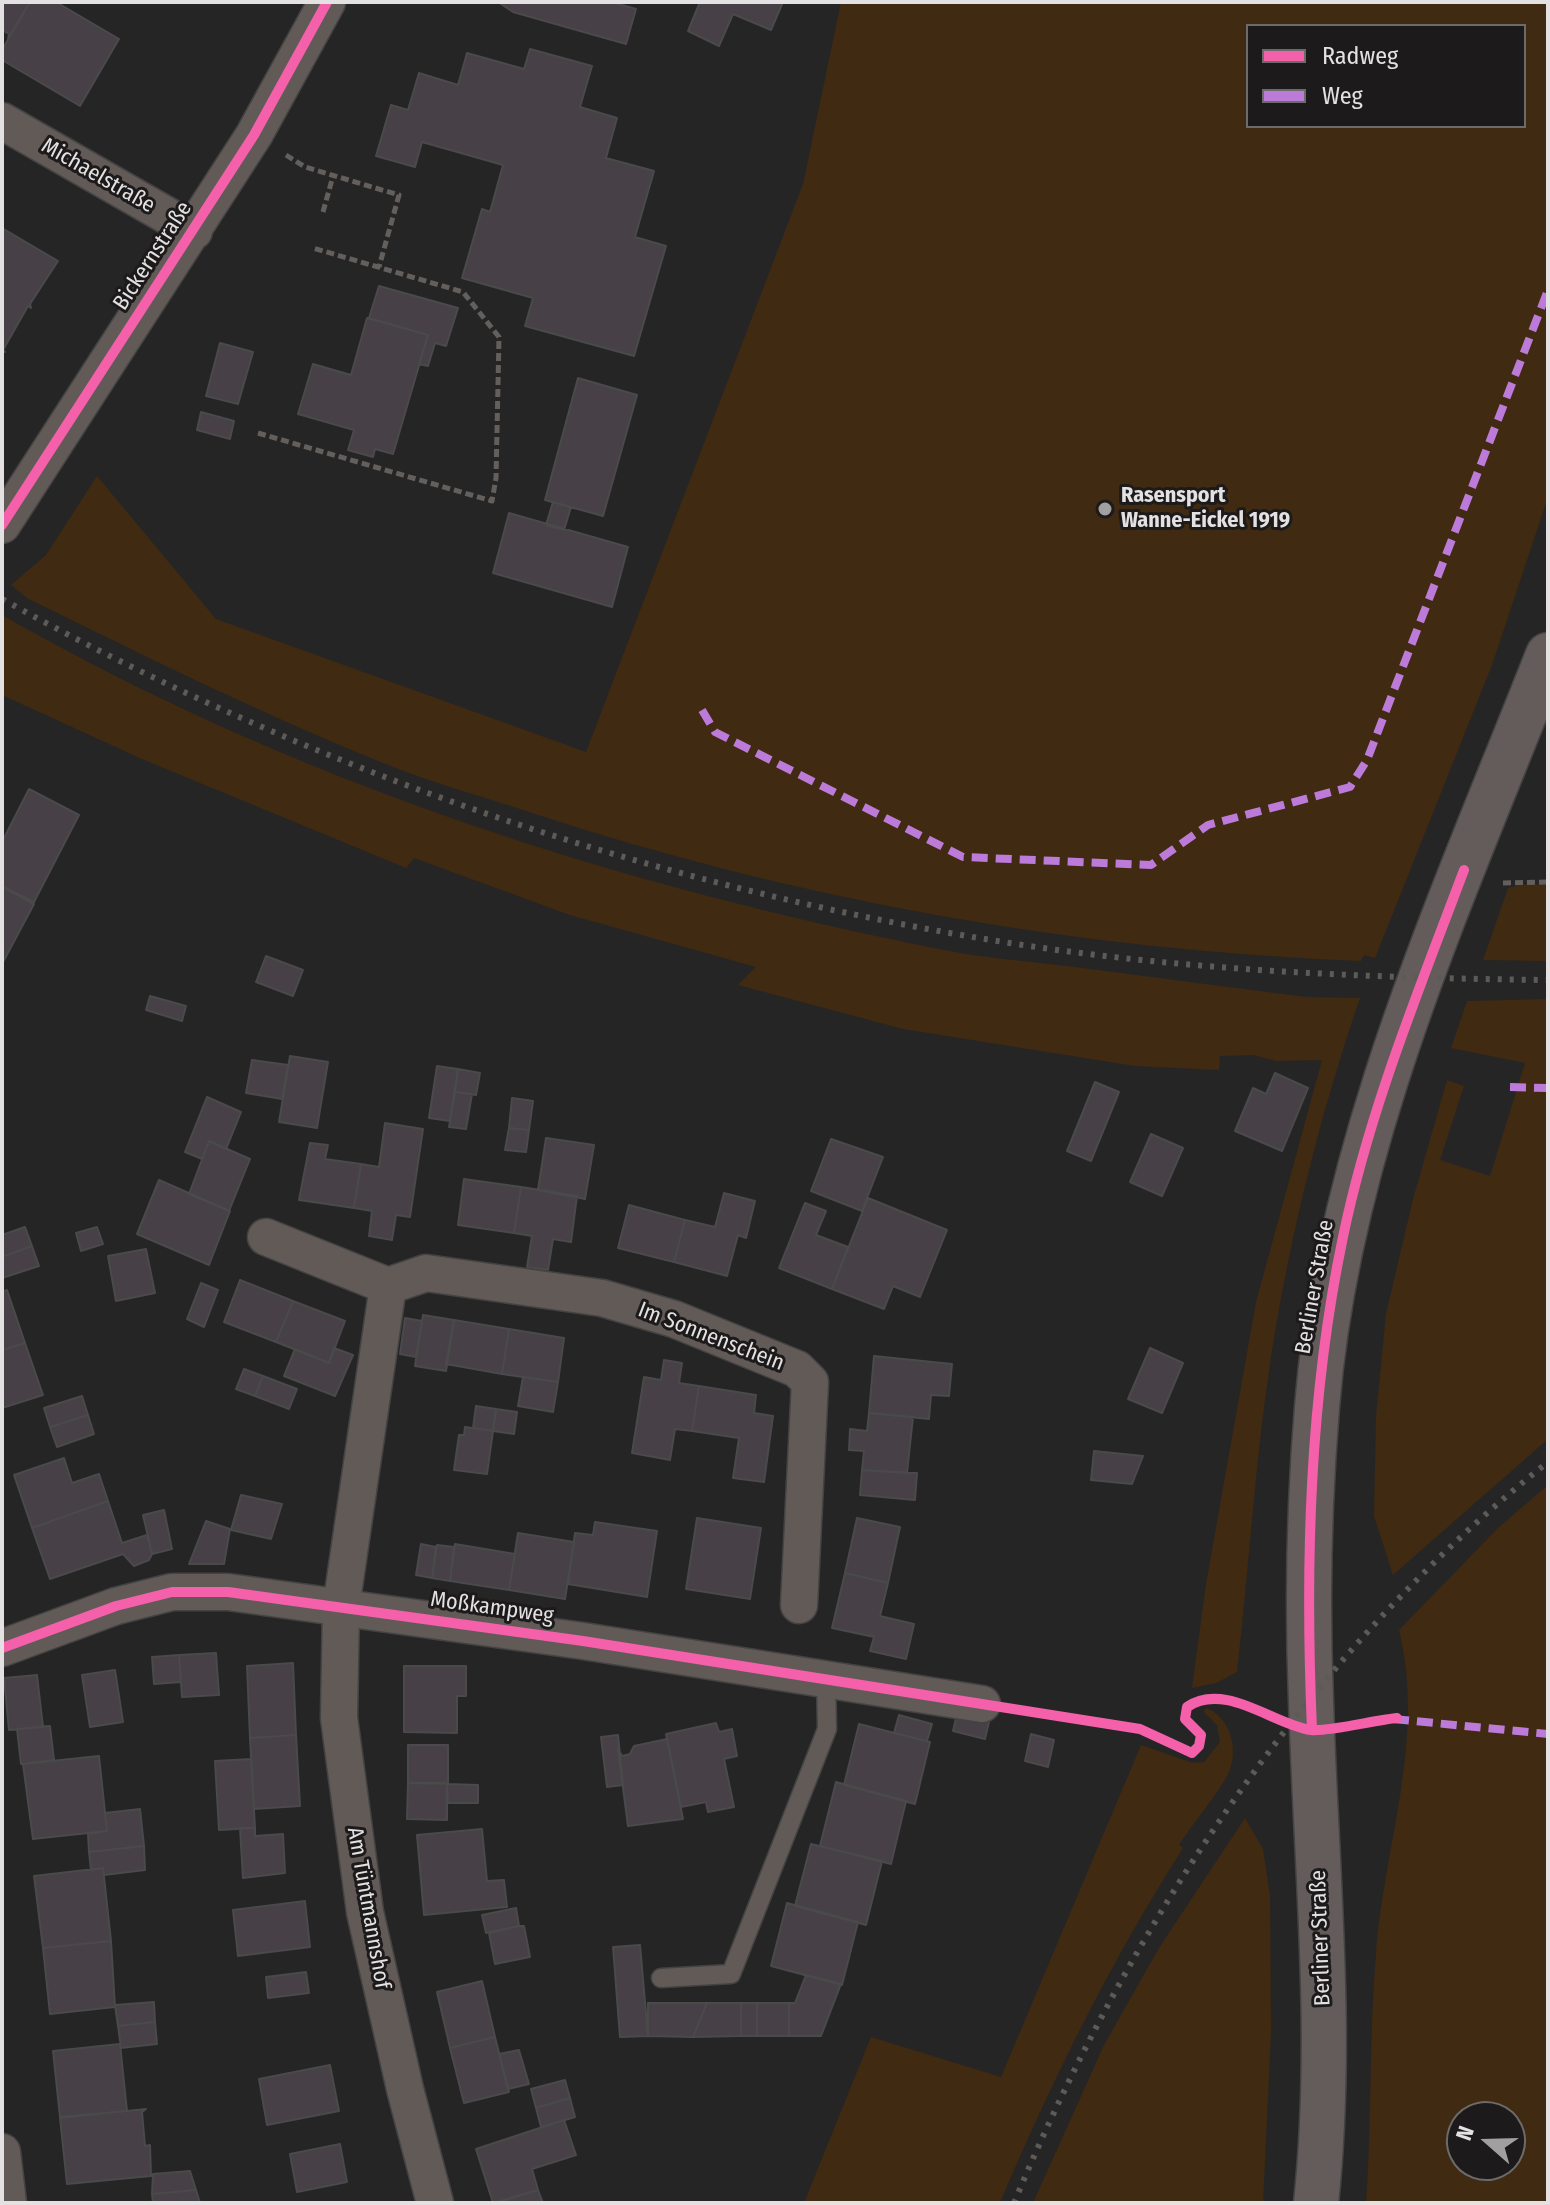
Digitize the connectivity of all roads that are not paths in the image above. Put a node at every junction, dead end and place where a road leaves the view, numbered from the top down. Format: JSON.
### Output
{"nodes":[{"id":1,"x":327,"y":2,"type":"edge"},
{"id":2,"x":2,"y":121,"type":"edge"},
{"id":3,"x":194,"y":231,"type":"junction"},
{"id":4,"x":2,"y":525,"type":"edge"},
{"id":5,"x":1548,"y":655,"type":"edge"},
{"id":6,"x":266,"y":1237,"type":"dead end"},
{"id":7,"x":388,"y":1286,"type":"junction"},
{"id":8,"x":799,"y":1605,"type":"dead end"},
{"id":9,"x":341,"y":1607,"type":"junction"},
{"id":10,"x":2,"y":1648,"type":"edge"},
{"id":11,"x":826,"y":1678,"type":"junction"},
{"id":12,"x":982,"y":1704,"type":"dead end"},
{"id":13,"x":661,"y":1978,"type":"dead end"},
{"id":14,"x":2,"y":2152,"type":"edge"},
{"id":15,"x":8,"y":2203,"type":"edge"},
{"id":16,"x":435,"y":2203,"type":"edge"},
{"id":17,"x":1316,"y":2203,"type":"edge"}],
"edges":[{"from":1,"to":3,"type":"street","name":"Bickernstraße"},
{"from":2,"to":3,"type":"street","name":"Michaelstraße"},
{"from":3,"to":4,"type":"street","name":"Bickernstraße"},
{"from":5,"to":17,"type":"main road","name":"Berliner Straße"},
{"from":6,"to":7,"type":"street"},
{"from":7,"to":8,"type":"street","name":"Im Sonnenschein"},
{"from":7,"to":9,"type":"street"},
{"from":9,"to":10,"type":"street","name":"Moßkampweg"},
{"from":9,"to":11,"type":"street","name":"Moßkampweg"},
{"from":9,"to":16,"type":"street","name":"Am Tüntmannshof"},
{"from":11,"to":12,"type":"street","name":"Moßkampweg"},
{"from":11,"to":13,"type":"lane"},
{"from":14,"to":15,"type":"street"}]}
